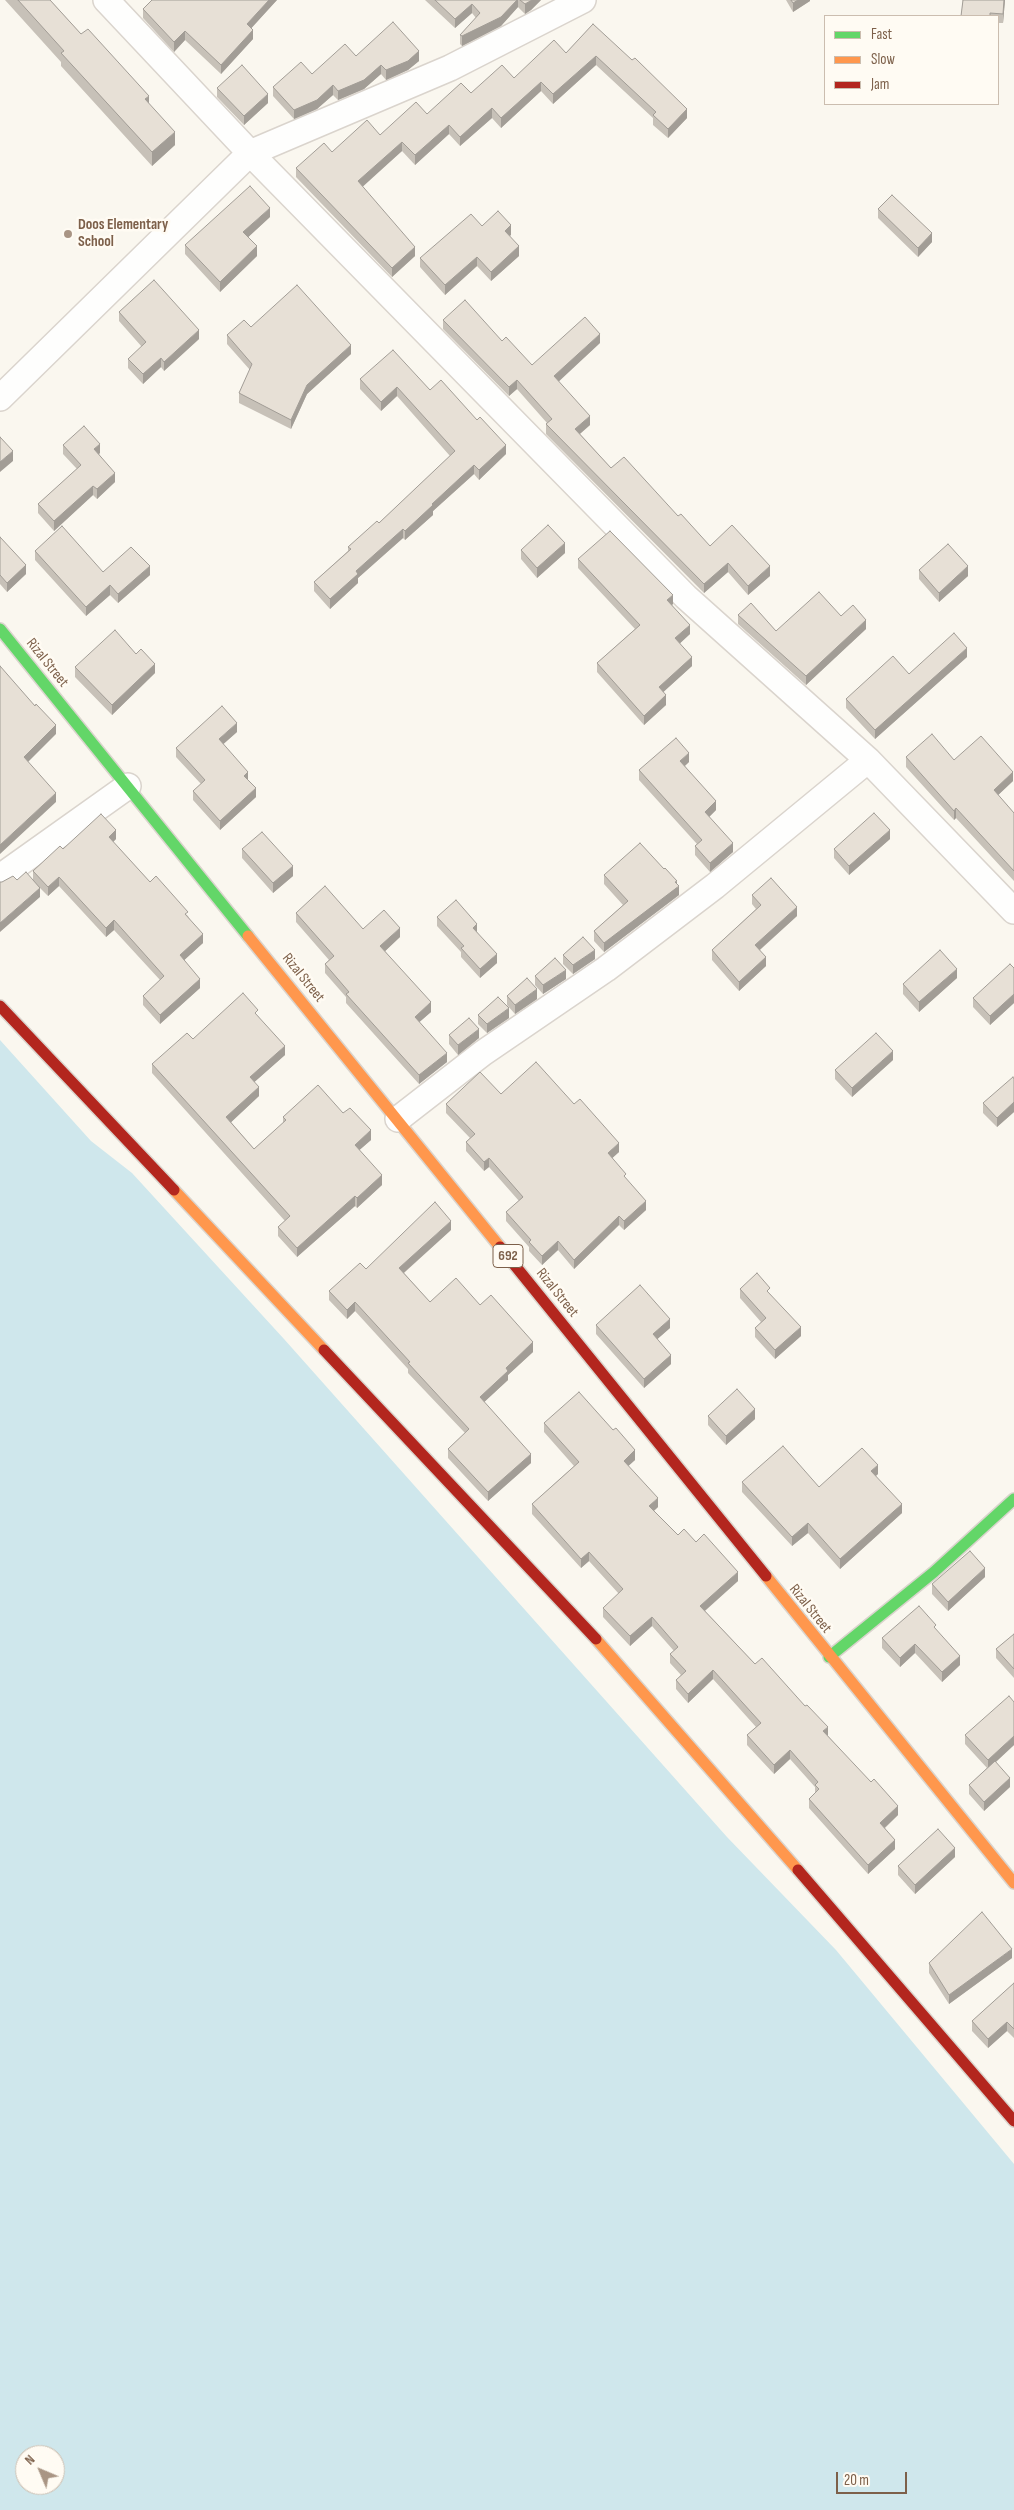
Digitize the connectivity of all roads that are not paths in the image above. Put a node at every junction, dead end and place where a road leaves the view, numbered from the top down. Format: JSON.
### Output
{"nodes":[{"id":1,"x":106,"y":0,"type":"edge"},
{"id":2,"x":583,"y":0,"type":"edge"},
{"id":3,"x":250,"y":153,"type":"junction"},
{"id":4,"x":0,"y":398,"type":"edge"},
{"id":5,"x":0,"y":629,"type":"edge"},
{"id":6,"x":868,"y":760,"type":"junction"},
{"id":7,"x":128,"y":786,"type":"junction"},
{"id":8,"x":0,"y":877,"type":"edge"},
{"id":9,"x":1014,"y":911,"type":"edge"},
{"id":10,"x":0,"y":1006,"type":"edge"},
{"id":11,"x":398,"y":1119,"type":"junction"},
{"id":12,"x":1014,"y":1499,"type":"edge"},
{"id":13,"x":829,"y":1657,"type":"junction"},
{"id":14,"x":1014,"y":1883,"type":"edge"},
{"id":15,"x":1014,"y":2121,"type":"edge"}],
"edges":[{"from":1,"to":3,"type":"street"},
{"from":2,"to":3,"type":"street"},
{"from":3,"to":4,"type":"street"},
{"from":3,"to":6,"type":"street"},
{"from":5,"to":7,"type":"street","name":"Rizal Street","number":"692"},
{"from":6,"to":9,"type":"street"},
{"from":6,"to":11,"type":"street"},
{"from":7,"to":8,"type":"street"},
{"from":7,"to":11,"type":"street","name":"Rizal Street","number":"692"},
{"from":10,"to":15,"type":"street"},
{"from":11,"to":13,"type":"street","name":"Rizal Street","number":"692"},
{"from":12,"to":13,"type":"street"},
{"from":13,"to":14,"type":"street","name":"Rizal Street","number":"692"}]}
